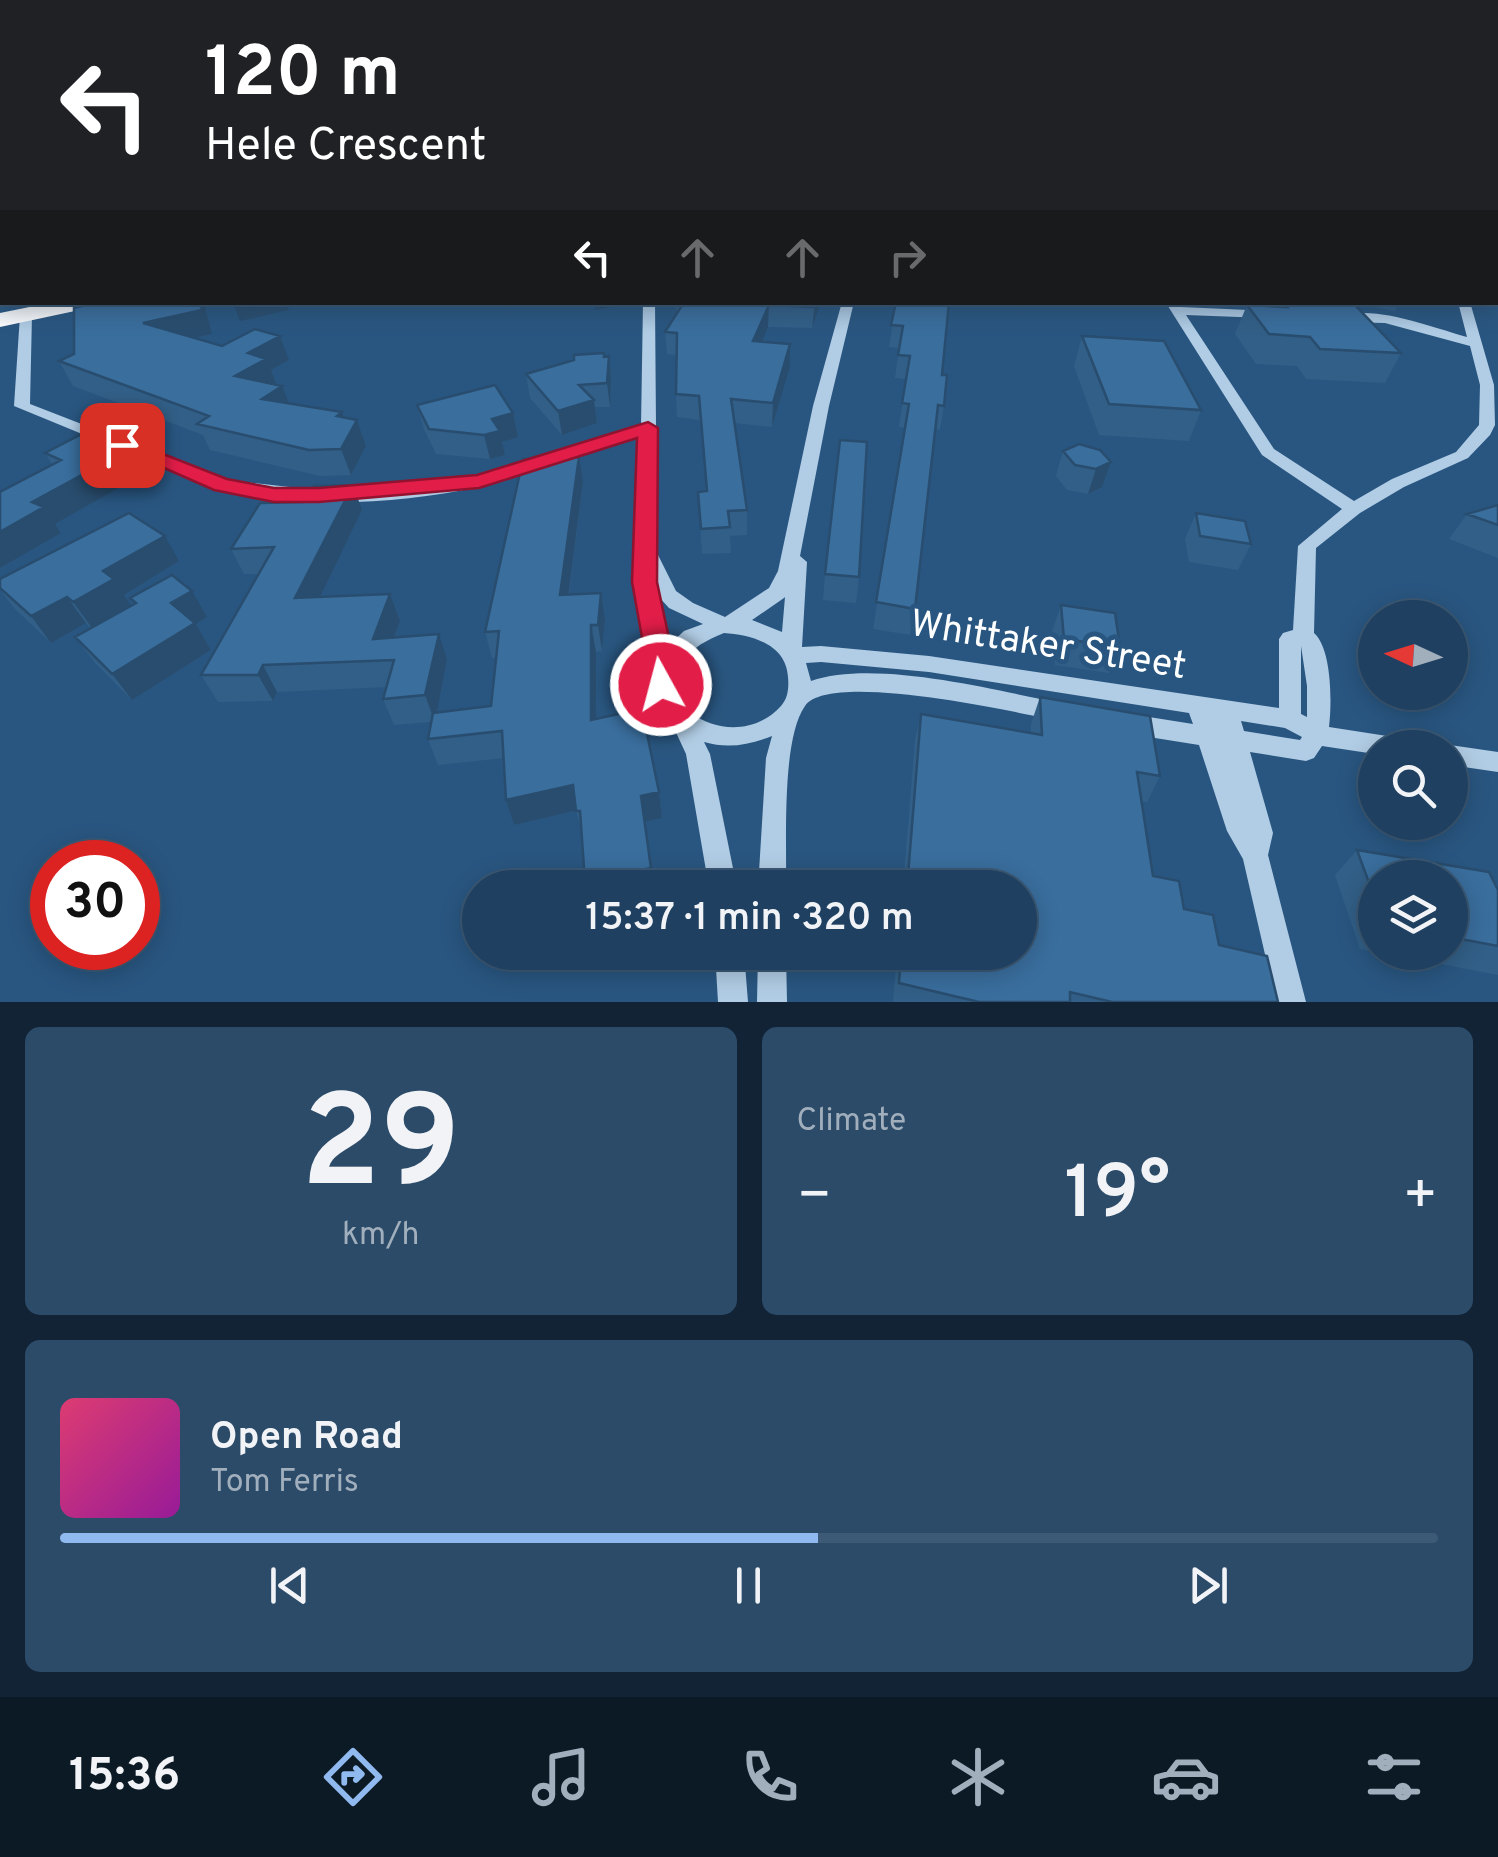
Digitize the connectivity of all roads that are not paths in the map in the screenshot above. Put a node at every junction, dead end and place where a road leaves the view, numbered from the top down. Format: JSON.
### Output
{"nodes":[{"id":1,"x":649,"y":305,"type":"edge"},
{"id":2,"x":847,"y":305,"type":"edge"},
{"id":3,"x":1465,"y":305,"type":"edge"},
{"id":4,"x":1174,"y":306,"type":"edge"},
{"id":5,"x":28,"y":307,"type":"edge"},
{"id":6,"x":0,"y":308,"type":"edge"},
{"id":7,"x":1290,"y":315,"type":"edge"},
{"id":8,"x":1329,"y":317,"type":"edge"},
{"id":9,"x":0,"y":320,"type":"edge"},
{"id":10,"x":1476,"y":344,"type":"junction"},
{"id":11,"x":648,"y":428,"type":"junction"},
{"id":12,"x":1354,"y":509,"type":"junction"},
{"id":13,"x":648,"y":538,"type":"junction"},
{"id":14,"x":796,"y":542,"type":"junction"},
{"id":15,"x":726,"y":624,"type":"junction"},
{"id":16,"x":1303,"y":636,"type":"junction"},
{"id":17,"x":793,"y":653,"type":"junction"},
{"id":18,"x":662,"y":671,"type":"junction"},
{"id":19,"x":794,"y":704,"type":"junction"},
{"id":20,"x":1199,"y":708,"type":"junction"},
{"id":21,"x":1227,"y":712,"type":"junction"},
{"id":22,"x":1290,"y":719,"type":"junction"},
{"id":23,"x":683,"y":722,"type":"junction"},
{"id":24,"x":1318,"y":736,"type":"junction"},
{"id":25,"x":1207,"y":738,"type":"junction"},
{"id":26,"x":1358,"y":742,"type":"edge"},
{"id":27,"x":1238,"y":743,"type":"junction"},
{"id":28,"x":1468,"y":758,"type":"edge"},
{"id":29,"x":1498,"y":762,"type":"edge"},
{"id":30,"x":1255,"y":855,"type":"junction"},
{"id":31,"x":720,"y":870,"type":"edge"},
{"id":32,"x":773,"y":870,"type":"edge"},
{"id":33,"x":731,"y":970,"type":"edge"},
{"id":34,"x":772,"y":970,"type":"edge"},
{"id":35,"x":734,"y":1002,"type":"edge"},
{"id":36,"x":772,"y":1002,"type":"edge"},
{"id":37,"x":1291,"y":1002,"type":"edge"}],
"edges":[{"from":1,"to":11,"type":"street"},
{"from":2,"to":14,"type":"street"},
{"from":3,"to":10,"type":"street"},
{"from":4,"to":7,"type":"street"},
{"from":4,"to":12,"type":"street"},
{"from":5,"to":6,"type":"highway"},
{"from":5,"to":9,"type":"highway"},
{"from":5,"to":11,"type":"street"},
{"from":8,"to":10,"type":"street"},
{"from":10,"to":12,"type":"street"},
{"from":11,"to":13,"type":"street"},
{"from":12,"to":16,"type":"street"},
{"from":13,"to":15,"type":"street"},
{"from":13,"to":18,"type":"street"},
{"from":14,"to":15,"type":"street"},
{"from":14,"to":17,"type":"street"},
{"from":15,"to":17,"type":"street"},
{"from":15,"to":18,"type":"street"},
{"from":16,"to":22,"type":"street"},
{"from":16,"to":24,"type":"street"},
{"from":17,"to":19,"type":"street"},
{"from":17,"to":20,"type":"street","name":"Whittaker Street"},
{"from":18,"to":23,"type":"street"},
{"from":19,"to":23,"type":"street"},
{"from":19,"to":25,"type":"street","name":"Whittaker Street"},
{"from":19,"to":32,"type":"street"},
{"from":20,"to":21,"type":"street","name":"Whittaker Street"},
{"from":20,"to":25,"type":"street"},
{"from":21,"to":22,"type":"street","name":"Whittaker Street"},
{"from":21,"to":27,"type":"street"},
{"from":22,"to":24,"type":"street","name":"Whittaker Street"},
{"from":23,"to":31,"type":"street"},
{"from":24,"to":26,"type":"street","name":"Whittaker Street"},
{"from":24,"to":27,"type":"street","name":"Whittaker Street"},
{"from":25,"to":27,"type":"street","name":"Whittaker Street"},
{"from":25,"to":30,"type":"street"},
{"from":27,"to":30,"type":"street"},
{"from":28,"to":29,"type":"street"},
{"from":30,"to":37,"type":"street"},
{"from":33,"to":35,"type":"street"},
{"from":34,"to":36,"type":"street"}]}
